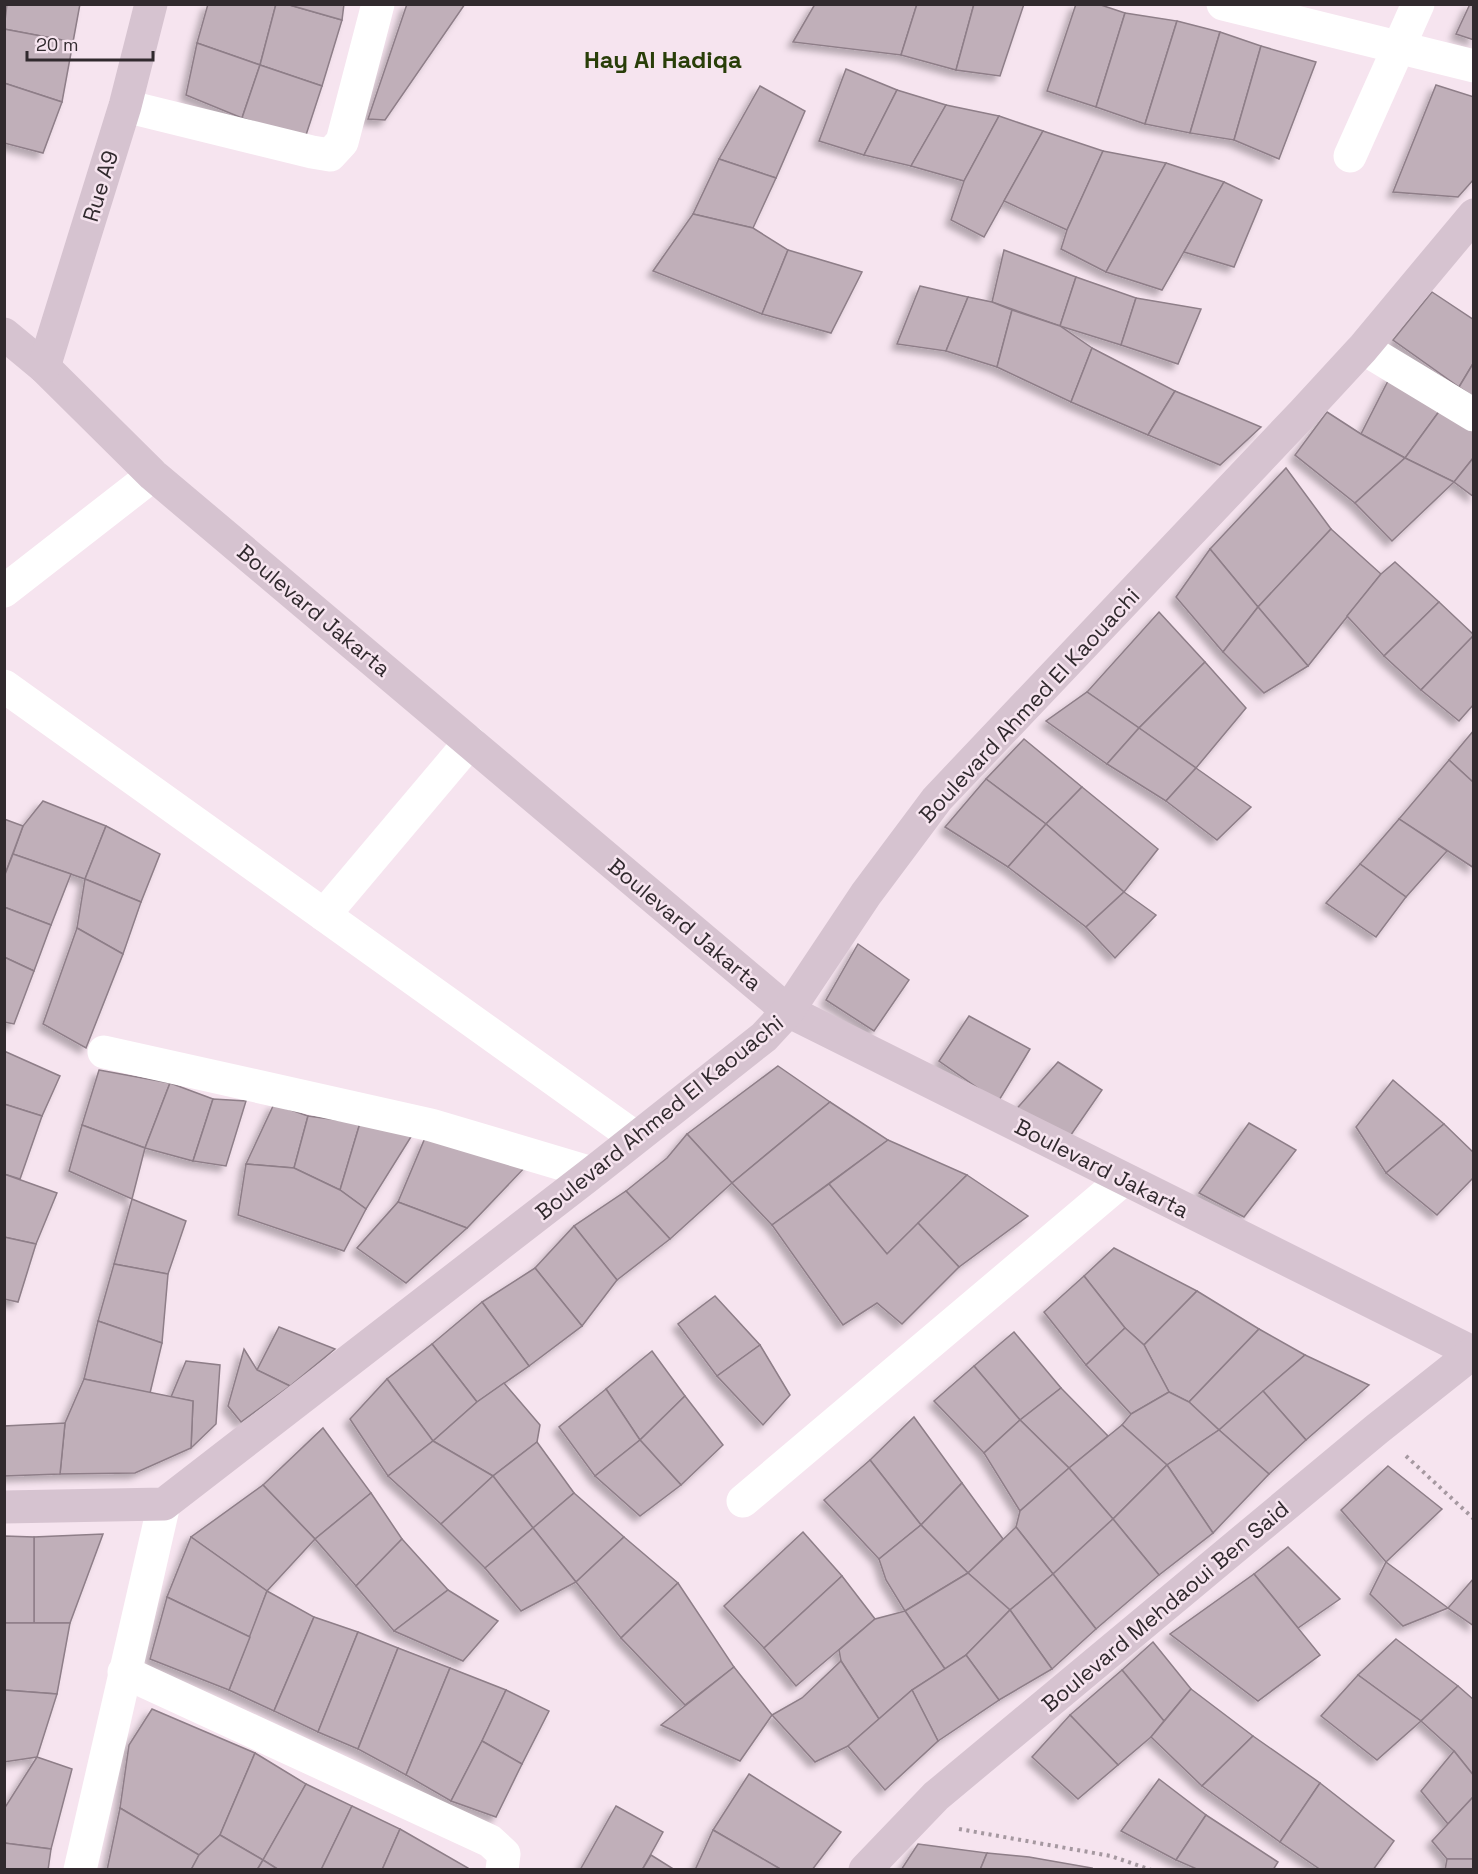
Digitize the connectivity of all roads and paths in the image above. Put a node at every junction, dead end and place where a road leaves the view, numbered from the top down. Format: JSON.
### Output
{"nodes":[{"id":1,"x":151,"y":4,"type":"edge"},
{"id":2,"x":378,"y":4,"type":"edge"},
{"id":3,"x":1223,"y":4,"type":"edge"},
{"id":4,"x":1418,"y":4,"type":"edge"},
{"id":5,"x":1399,"y":49,"type":"junction"},
{"id":6,"x":1473,"y":66,"type":"edge"},
{"id":7,"x":125,"y":106,"type":"junction"},
{"id":8,"x":1350,"y":156,"type":"dead end"},
{"id":9,"x":1473,"y":214,"type":"edge"},
{"id":10,"x":4,"y":334,"type":"edge"},
{"id":11,"x":1363,"y":348,"type":"junction"},
{"id":12,"x":44,"y":367,"type":"junction"},
{"id":13,"x":1473,"y":415,"type":"edge"},
{"id":14,"x":153,"y":475,"type":"junction"},
{"id":15,"x":4,"y":591,"type":"edge"},
{"id":16,"x":4,"y":686,"type":"edge"},
{"id":17,"x":470,"y":742,"type":"junction"},
{"id":18,"x":324,"y":915,"type":"junction"},
{"id":19,"x":789,"y":1011,"type":"junction"},
{"id":20,"x":104,"y":1052,"type":"dead end"},
{"id":21,"x":636,"y":1138,"type":"junction"},
{"id":22,"x":592,"y":1173,"type":"junction"},
{"id":23,"x":1124,"y":1179,"type":"junction"},
{"id":24,"x":1473,"y":1353,"type":"edge"},
{"id":25,"x":1377,"y":1429,"type":"junction"},
{"id":26,"x":743,"y":1501,"type":"dead end"},
{"id":27,"x":164,"y":1504,"type":"junction"},
{"id":28,"x":4,"y":1507,"type":"edge"},
{"id":29,"x":1473,"y":1519,"type":"edge"},
{"id":30,"x":124,"y":1672,"type":"junction"},
{"id":31,"x":958,"y":1828,"type":"dead end"},
{"id":32,"x":80,"y":1869,"type":"edge"},
{"id":33,"x":502,"y":1869,"type":"edge"},
{"id":34,"x":865,"y":1869,"type":"edge"},
{"id":35,"x":1151,"y":1869,"type":"edge"}],
"edges":[{"from":1,"to":7,"type":"street","name":"Rue A9"},
{"from":2,"to":7,"type":"street"},
{"from":3,"to":5,"type":"street"},
{"from":4,"to":5,"type":"street"},
{"from":5,"to":6,"type":"street"},
{"from":5,"to":8,"type":"street"},
{"from":7,"to":12,"type":"street","name":"Rue A9"},
{"from":9,"to":11,"type":"street","name":"Boulevard Ahmed El Kaouachi"},
{"from":10,"to":12,"type":"street","name":"Boulevard Jakarta"},
{"from":11,"to":13,"type":"street"},
{"from":11,"to":19,"type":"street","name":"Boulevard Ahmed El Kaouachi"},
{"from":12,"to":14,"type":"street","name":"Boulevard Jakarta"},
{"from":14,"to":15,"type":"street"},
{"from":14,"to":17,"type":"street","name":"Boulevard Jakarta"},
{"from":16,"to":18,"type":"street"},
{"from":17,"to":18,"type":"street"},
{"from":17,"to":19,"type":"street","name":"Boulevard Jakarta"},
{"from":18,"to":21,"type":"street"},
{"from":19,"to":21,"type":"street","name":"Boulevard Ahmed El Kaouachi"},
{"from":19,"to":23,"type":"street","name":"Boulevard Jakarta"},
{"from":20,"to":22,"type":"street"},
{"from":21,"to":22,"type":"street","name":"Boulevard Ahmed El Kaouachi"},
{"from":22,"to":27,"type":"street","name":"Boulevard Ahmed El Kaouachi"},
{"from":23,"to":24,"type":"street","name":"Boulevard Jakarta"},
{"from":23,"to":26,"type":"street"},
{"from":24,"to":25,"type":"street","name":"Boulevard Mehdaoui Ben Said"},
{"from":25,"to":29,"type":"path"},
{"from":25,"to":34,"type":"street","name":"Boulevard Mehdaoui Ben Said"},
{"from":27,"to":28,"type":"street"},
{"from":27,"to":30,"type":"street"},
{"from":30,"to":32,"type":"street"},
{"from":30,"to":33,"type":"street"},
{"from":31,"to":35,"type":"path"}]}
